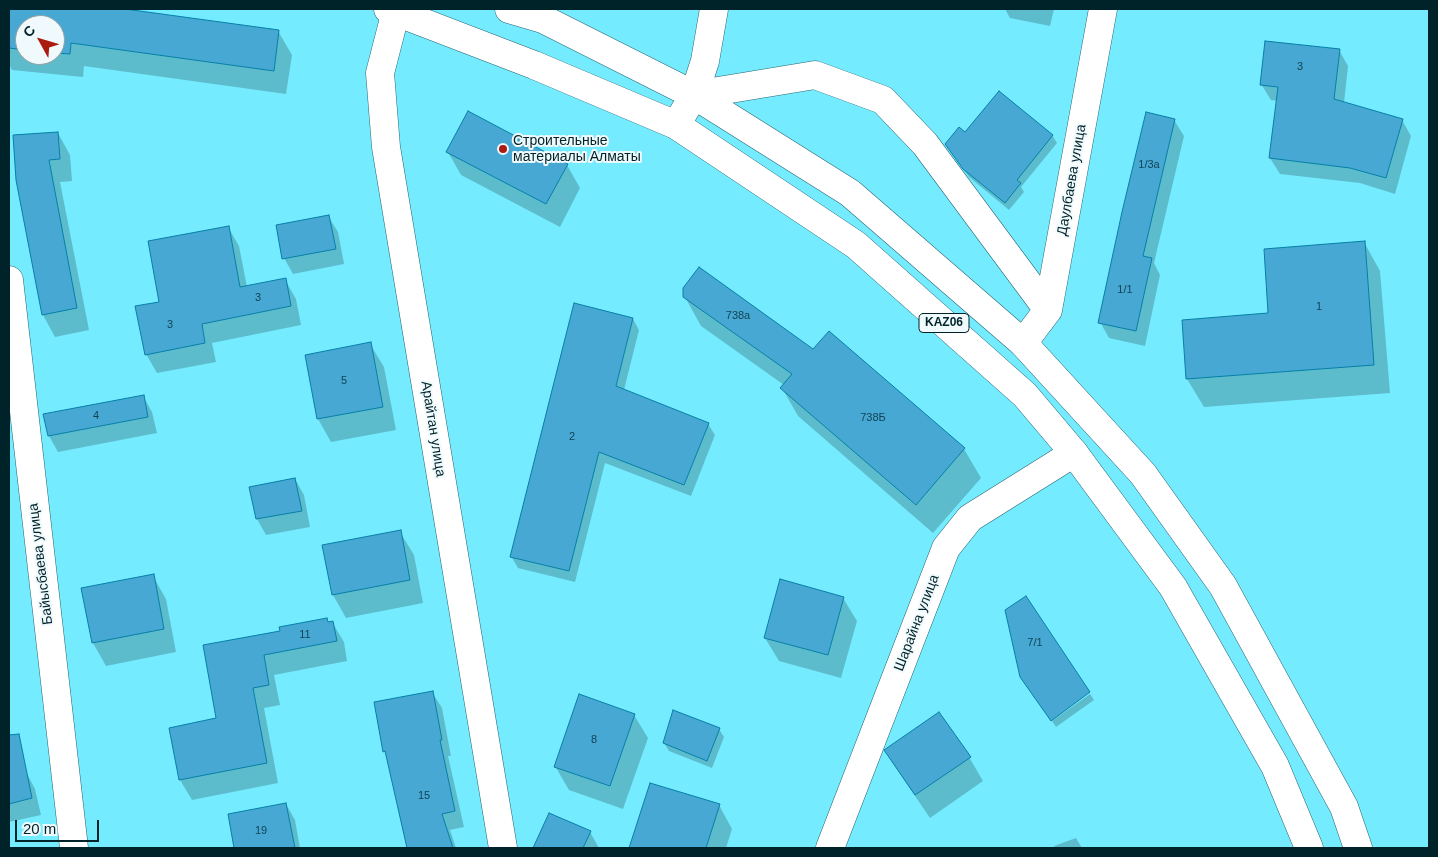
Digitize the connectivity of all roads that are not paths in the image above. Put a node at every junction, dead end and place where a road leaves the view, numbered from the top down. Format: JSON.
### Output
{"nodes":[{"id":1,"x":509,"y":9,"type":"edge"},
{"id":2,"x":714,"y":9,"type":"edge"},
{"id":3,"x":1103,"y":9,"type":"edge"},
{"id":4,"x":392,"y":10,"type":"edge"},
{"id":5,"x":694,"y":95,"type":"junction"},
{"id":6,"x":676,"y":125,"type":"junction"},
{"id":7,"x":9,"y":280,"type":"edge"},
{"id":8,"x":1048,"y":310,"type":"junction"},
{"id":9,"x":1023,"y":343,"type":"junction"},
{"id":10,"x":1074,"y":453,"type":"junction"},
{"id":11,"x":74,"y":848,"type":"edge"},
{"id":12,"x":503,"y":848,"type":"edge"},
{"id":13,"x":830,"y":848,"type":"edge"},
{"id":14,"x":1309,"y":848,"type":"edge"},
{"id":15,"x":1358,"y":848,"type":"edge"}],
"edges":[{"from":1,"to":5,"type":"main road","number":"KАZ06"},
{"from":2,"to":5,"type":"main road"},
{"from":3,"to":8,"type":"main road","name":"Даулбаева улица"},
{"from":4,"to":6,"type":"main road","number":"KАZ06"},
{"from":4,"to":12,"type":"main road","name":"Арайтан улица"},
{"from":5,"to":6,"type":"main road"},
{"from":5,"to":8,"type":"main road"},
{"from":5,"to":9,"type":"main road","number":"KАZ06"},
{"from":6,"to":10,"type":"main road","number":"KАZ06"},
{"from":7,"to":11,"type":"main road","name":"Байысбаева улица"},
{"from":8,"to":9,"type":"main road","name":"Даулбаева улица"},
{"from":9,"to":15,"type":"main road","number":"KАZ06"},
{"from":10,"to":13,"type":"main road","name":"Шарайна улица"},
{"from":10,"to":14,"type":"main road","number":"KАZ06"}]}
